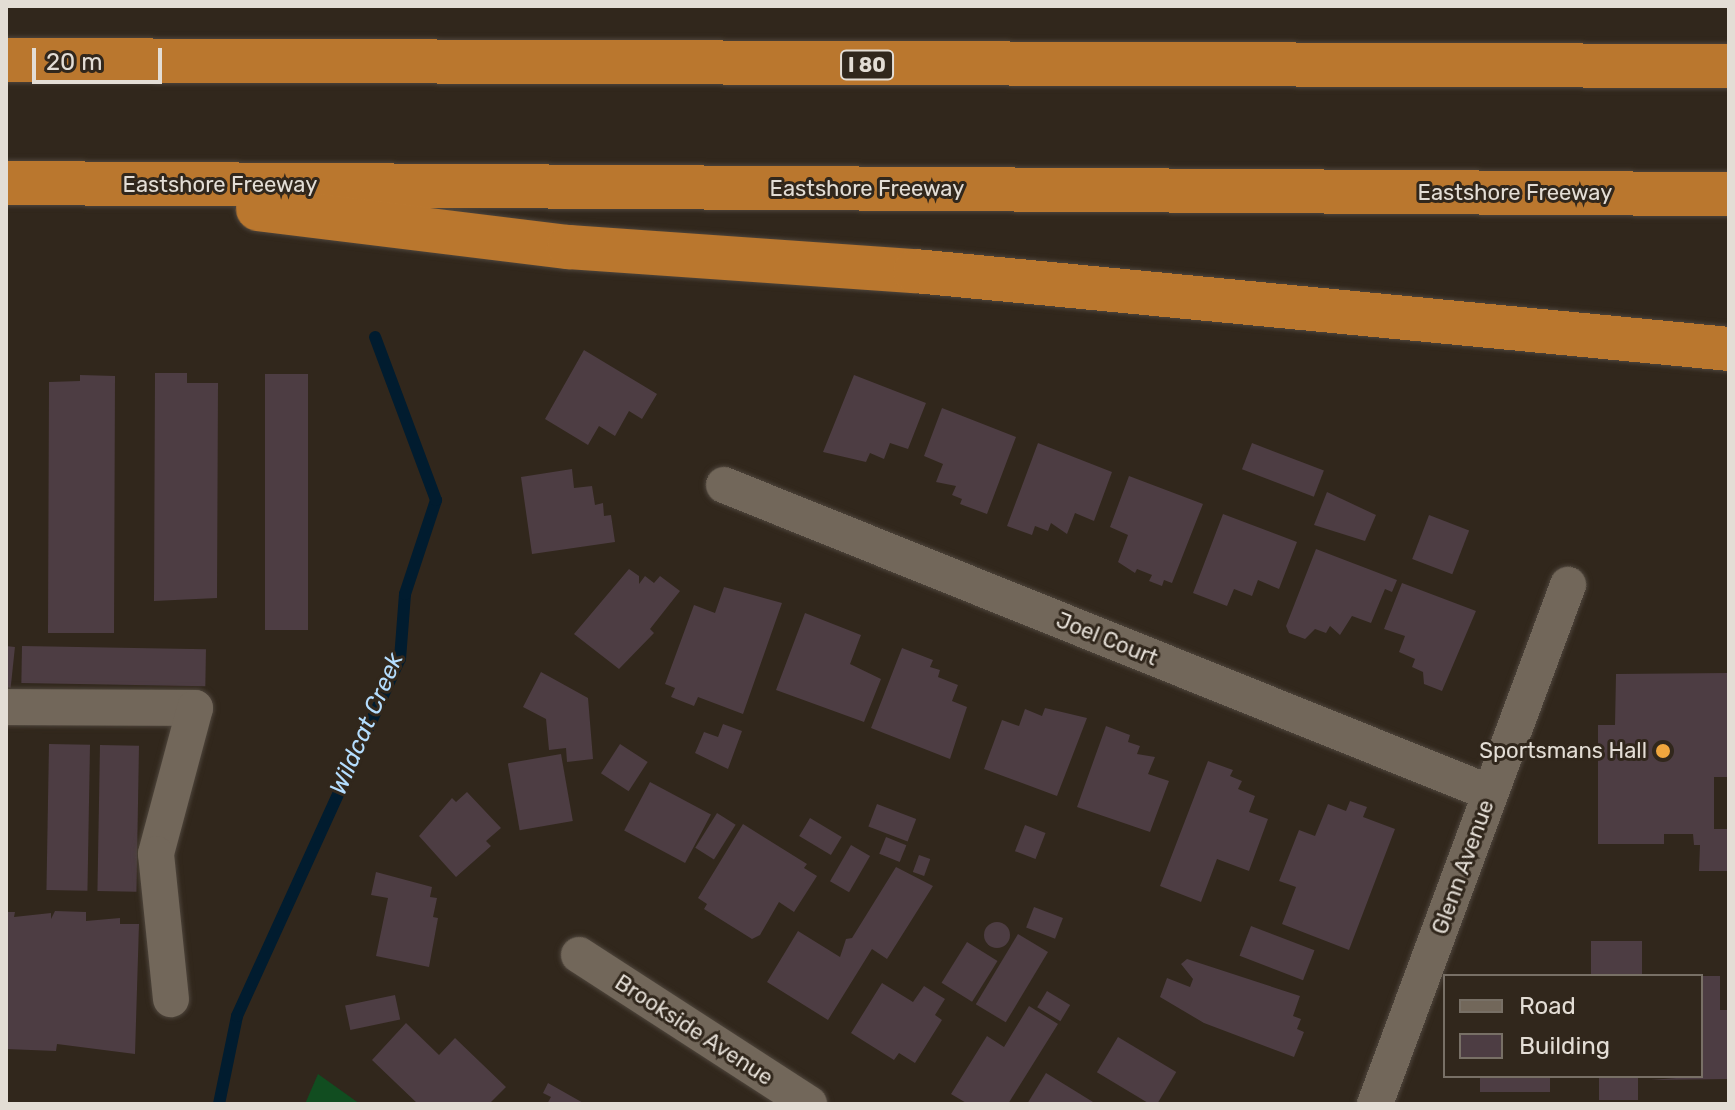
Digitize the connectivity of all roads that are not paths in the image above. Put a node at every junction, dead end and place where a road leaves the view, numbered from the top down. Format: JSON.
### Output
{"nodes":[{"id":1,"x":6,"y":60,"type":"edge"},
{"id":2,"x":1729,"y":66,"type":"edge"},
{"id":3,"x":6,"y":183,"type":"edge"},
{"id":4,"x":53,"y":184,"type":"junction"},
{"id":5,"x":1729,"y":194,"type":"edge"},
{"id":6,"x":1729,"y":349,"type":"edge"},
{"id":7,"x":724,"y":485,"type":"dead end"},
{"id":8,"x":1568,"y":585,"type":"dead end"},
{"id":9,"x":6,"y":707,"type":"edge"},
{"id":10,"x":1490,"y":793,"type":"junction"},
{"id":11,"x":579,"y":955,"type":"dead end"},
{"id":12,"x":171,"y":999,"type":"dead end"},
{"id":13,"x":809,"y":1104,"type":"edge"},
{"id":14,"x":1375,"y":1104,"type":"edge"}],
"edges":[{"from":1,"to":2,"type":"highway","number":"I 80"},
{"from":3,"to":4,"type":"highway","name":"Eastshore Freeway"},
{"from":4,"to":5,"type":"highway","name":"Eastshore Freeway"},
{"from":4,"to":6,"type":"highway"},
{"from":7,"to":10,"type":"street","name":"Joel Court"},
{"from":8,"to":10,"type":"street","name":"Glenn Avenue"},
{"from":9,"to":12,"type":"street"},
{"from":10,"to":14,"type":"street","name":"Glenn Avenue"},
{"from":11,"to":13,"type":"street","name":"Brookside Avenue"}]}
